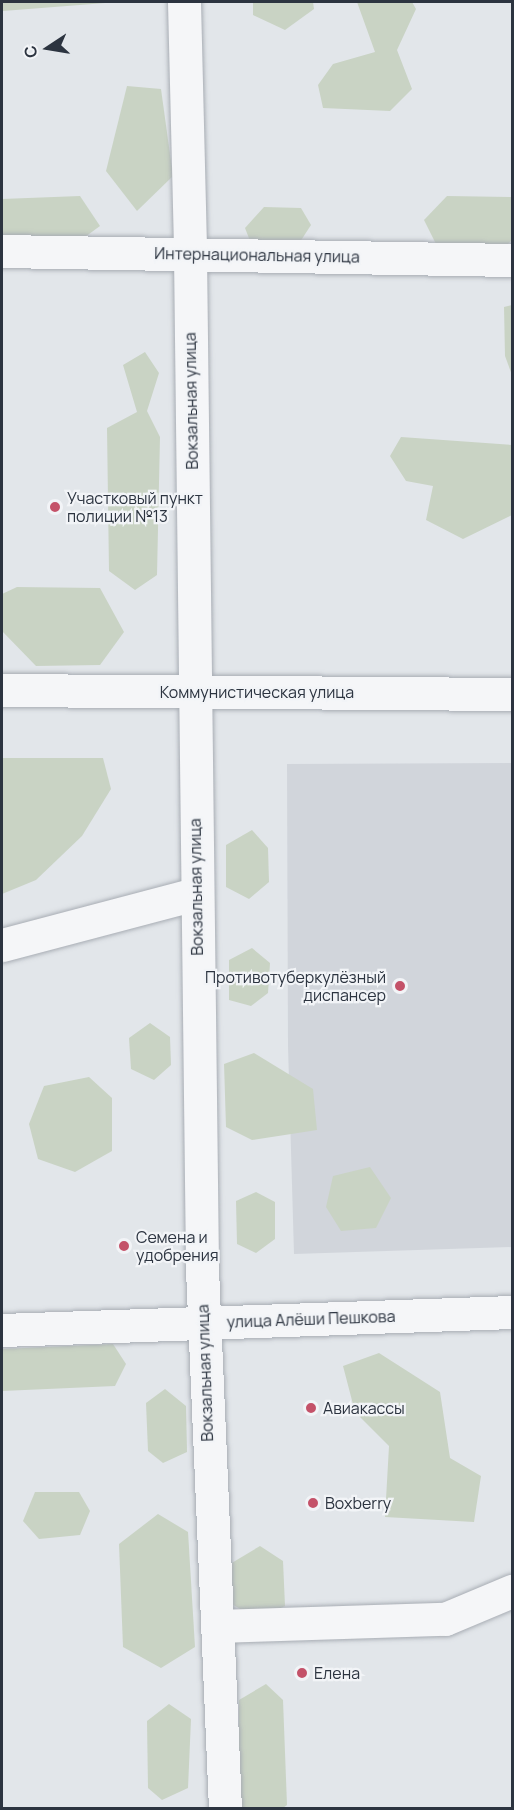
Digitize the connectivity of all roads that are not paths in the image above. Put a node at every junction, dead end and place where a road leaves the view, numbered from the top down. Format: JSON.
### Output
{"nodes":[{"id":1,"x":184,"y":2,"type":"edge"},
{"id":2,"x":2,"y":251,"type":"edge"},
{"id":3,"x":190,"y":254,"type":"junction"},
{"id":4,"x":513,"y":260,"type":"edge"},
{"id":5,"x":2,"y":690,"type":"edge"},
{"id":6,"x":194,"y":692,"type":"junction"},
{"id":7,"x":513,"y":694,"type":"edge"},
{"id":8,"x":195,"y":894,"type":"junction"},
{"id":9,"x":2,"y":945,"type":"edge"},
{"id":10,"x":513,"y":1312,"type":"edge"},
{"id":11,"x":203,"y":1323,"type":"junction"},
{"id":12,"x":2,"y":1330,"type":"edge"},
{"id":13,"x":513,"y":1591,"type":"edge"},
{"id":14,"x":217,"y":1626,"type":"junction"},
{"id":15,"x":225,"y":1809,"type":"edge"}],
"edges":[{"from":1,"to":3,"type":"street","name":"Вокзальная улица"},
{"from":2,"to":3,"type":"street","name":"Интернациональная улица"},
{"from":3,"to":4,"type":"street","name":"Интернациональная улица"},
{"from":3,"to":6,"type":"street","name":"Вокзальная улица"},
{"from":5,"to":6,"type":"street","name":"Коммунистическая улица"},
{"from":6,"to":7,"type":"street","name":"Коммунистическая улица"},
{"from":6,"to":8,"type":"street","name":"Вокзальная улица"},
{"from":8,"to":9,"type":"street"},
{"from":8,"to":11,"type":"street","name":"Вокзальная улица"},
{"from":10,"to":11,"type":"street","name":"улица Алёши Пешкова"},
{"from":11,"to":12,"type":"street","name":"улица Алёши Пешкова"},
{"from":11,"to":14,"type":"street","name":"Вокзальная улица"},
{"from":13,"to":14,"type":"street"},
{"from":14,"to":15,"type":"street","name":"Вокзальная улица"}]}
